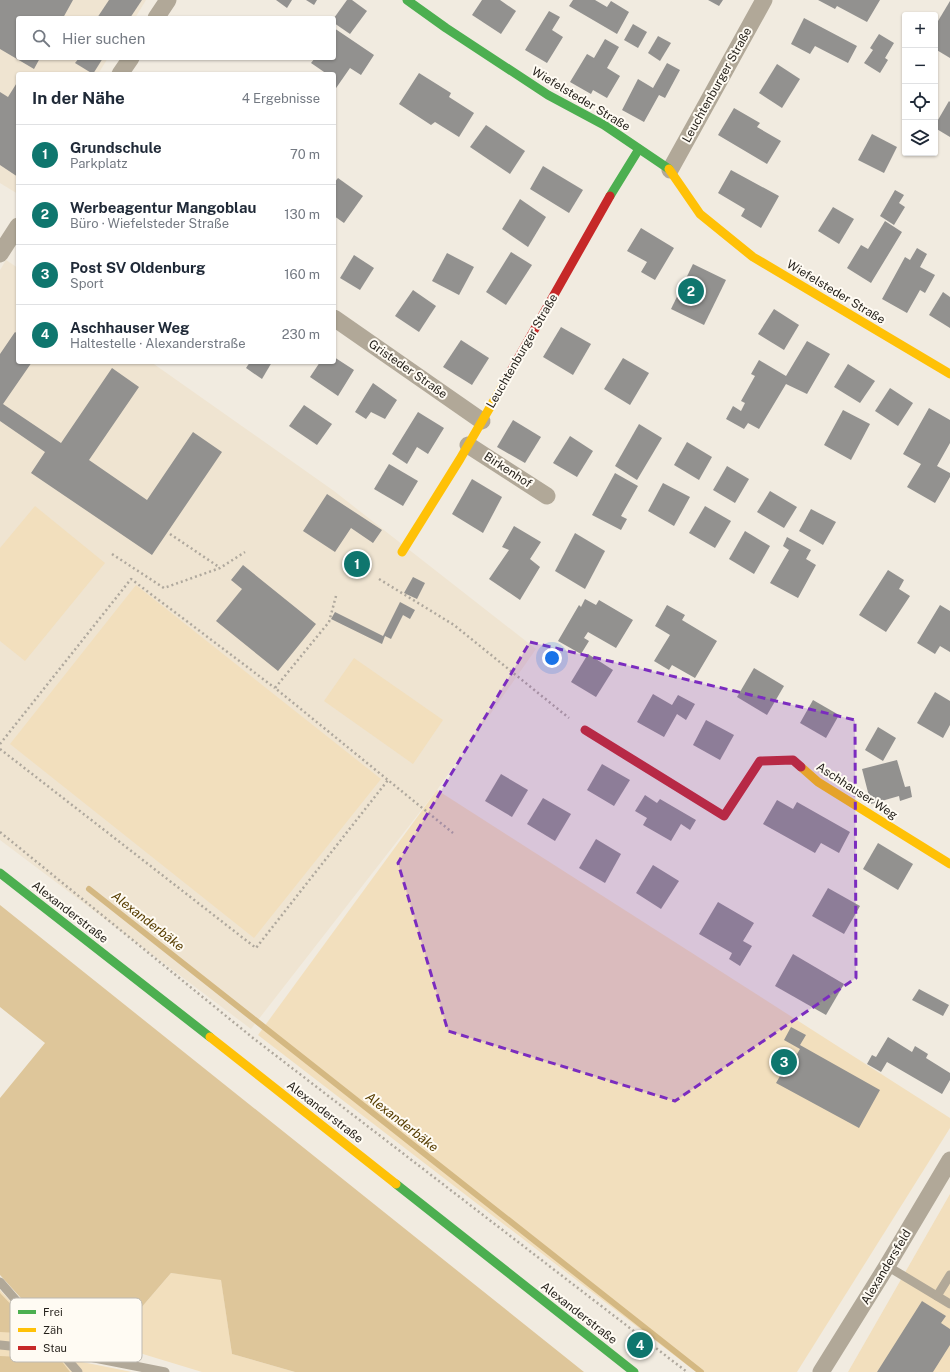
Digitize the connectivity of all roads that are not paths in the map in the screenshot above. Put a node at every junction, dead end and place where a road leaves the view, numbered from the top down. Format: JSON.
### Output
{"nodes":[{"id":1,"x":168,"y":0,"type":"edge"},
{"id":2,"x":407,"y":0,"type":"edge"},
{"id":3,"x":764,"y":0,"type":"edge"},
{"id":4,"x":157,"y":16,"type":"edge"},
{"id":5,"x":129,"y":60,"type":"edge"},
{"id":6,"x":121,"y":72,"type":"edge"},
{"id":7,"x":640,"y":149,"type":"junction"},
{"id":8,"x":670,"y":170,"type":"junction"},
{"id":9,"x":16,"y":229,"type":"edge"},
{"id":10,"x":0,"y":254,"type":"edge"},
{"id":11,"x":336,"y":319,"type":"edge"},
{"id":12,"x":950,"y":374,"type":"edge"},
{"id":13,"x":482,"y":421,"type":"junction"},
{"id":14,"x":468,"y":445,"type":"junction"},
{"id":15,"x":547,"y":496,"type":"dead end"},
{"id":16,"x":402,"y":552,"type":"dead end"},
{"id":17,"x":585,"y":730,"type":"road end"},
{"id":18,"x":950,"y":864,"type":"edge"},
{"id":19,"x":0,"y":873,"type":"edge"},
{"id":20,"x":950,"y":1160,"type":"edge"},
{"id":21,"x":887,"y":1266,"type":"junction"},
{"id":22,"x":950,"y":1275,"type":"edge"},
{"id":23,"x":0,"y":1282,"type":"edge"},
{"id":24,"x":937,"y":1296,"type":"junction"},
{"id":25,"x":14,"y":1298,"type":"edge"},
{"id":26,"x":950,"y":1304,"type":"edge"},
{"id":27,"x":0,"y":1345,"type":"edge"},
{"id":28,"x":10,"y":1346,"type":"edge"},
{"id":29,"x":69,"y":1362,"type":"edge"},
{"id":30,"x":115,"y":1362,"type":"edge"},
{"id":31,"x":78,"y":1372,"type":"edge"},
{"id":32,"x":165,"y":1372,"type":"edge"},
{"id":33,"x":634,"y":1372,"type":"edge"},
{"id":34,"x":821,"y":1372,"type":"edge"}],
"edges":[{"from":1,"to":4,"type":"street"},
{"from":2,"to":7,"type":"street","name":"Wiefelsteder Straße"},
{"from":3,"to":8,"type":"street","name":"Leuchtenburger Straße"},
{"from":5,"to":6,"type":"street"},
{"from":7,"to":8,"type":"street","name":"Wiefelsteder Straße"},
{"from":7,"to":13,"type":"street","name":"Leuchtenburger Straße"},
{"from":8,"to":12,"type":"street","name":"Wiefelsteder Straße"},
{"from":9,"to":10,"type":"street"},
{"from":11,"to":13,"type":"street","name":"Gristeder Straße"},
{"from":13,"to":14,"type":"street","name":"Leuchtenburger Straße"},
{"from":14,"to":15,"type":"street","name":"Birkenhof"},
{"from":14,"to":16,"type":"street","name":"Leuchtenburger Straße"},
{"from":17,"to":18,"type":"street","name":"Aschhauser Weg"},
{"from":19,"to":33,"type":"street","name":"Alexanderstraße"},
{"from":20,"to":21,"type":"street","name":"Alexandersfeld"},
{"from":21,"to":24,"type":"lane"},
{"from":21,"to":34,"type":"street","name":"Alexandersfeld"},
{"from":22,"to":24,"type":"lane"},
{"from":23,"to":25,"type":"lane"},
{"from":24,"to":26,"type":"lane"},
{"from":27,"to":28,"type":"lane"},
{"from":29,"to":31,"type":"lane"},
{"from":30,"to":32,"type":"lane"}]}
